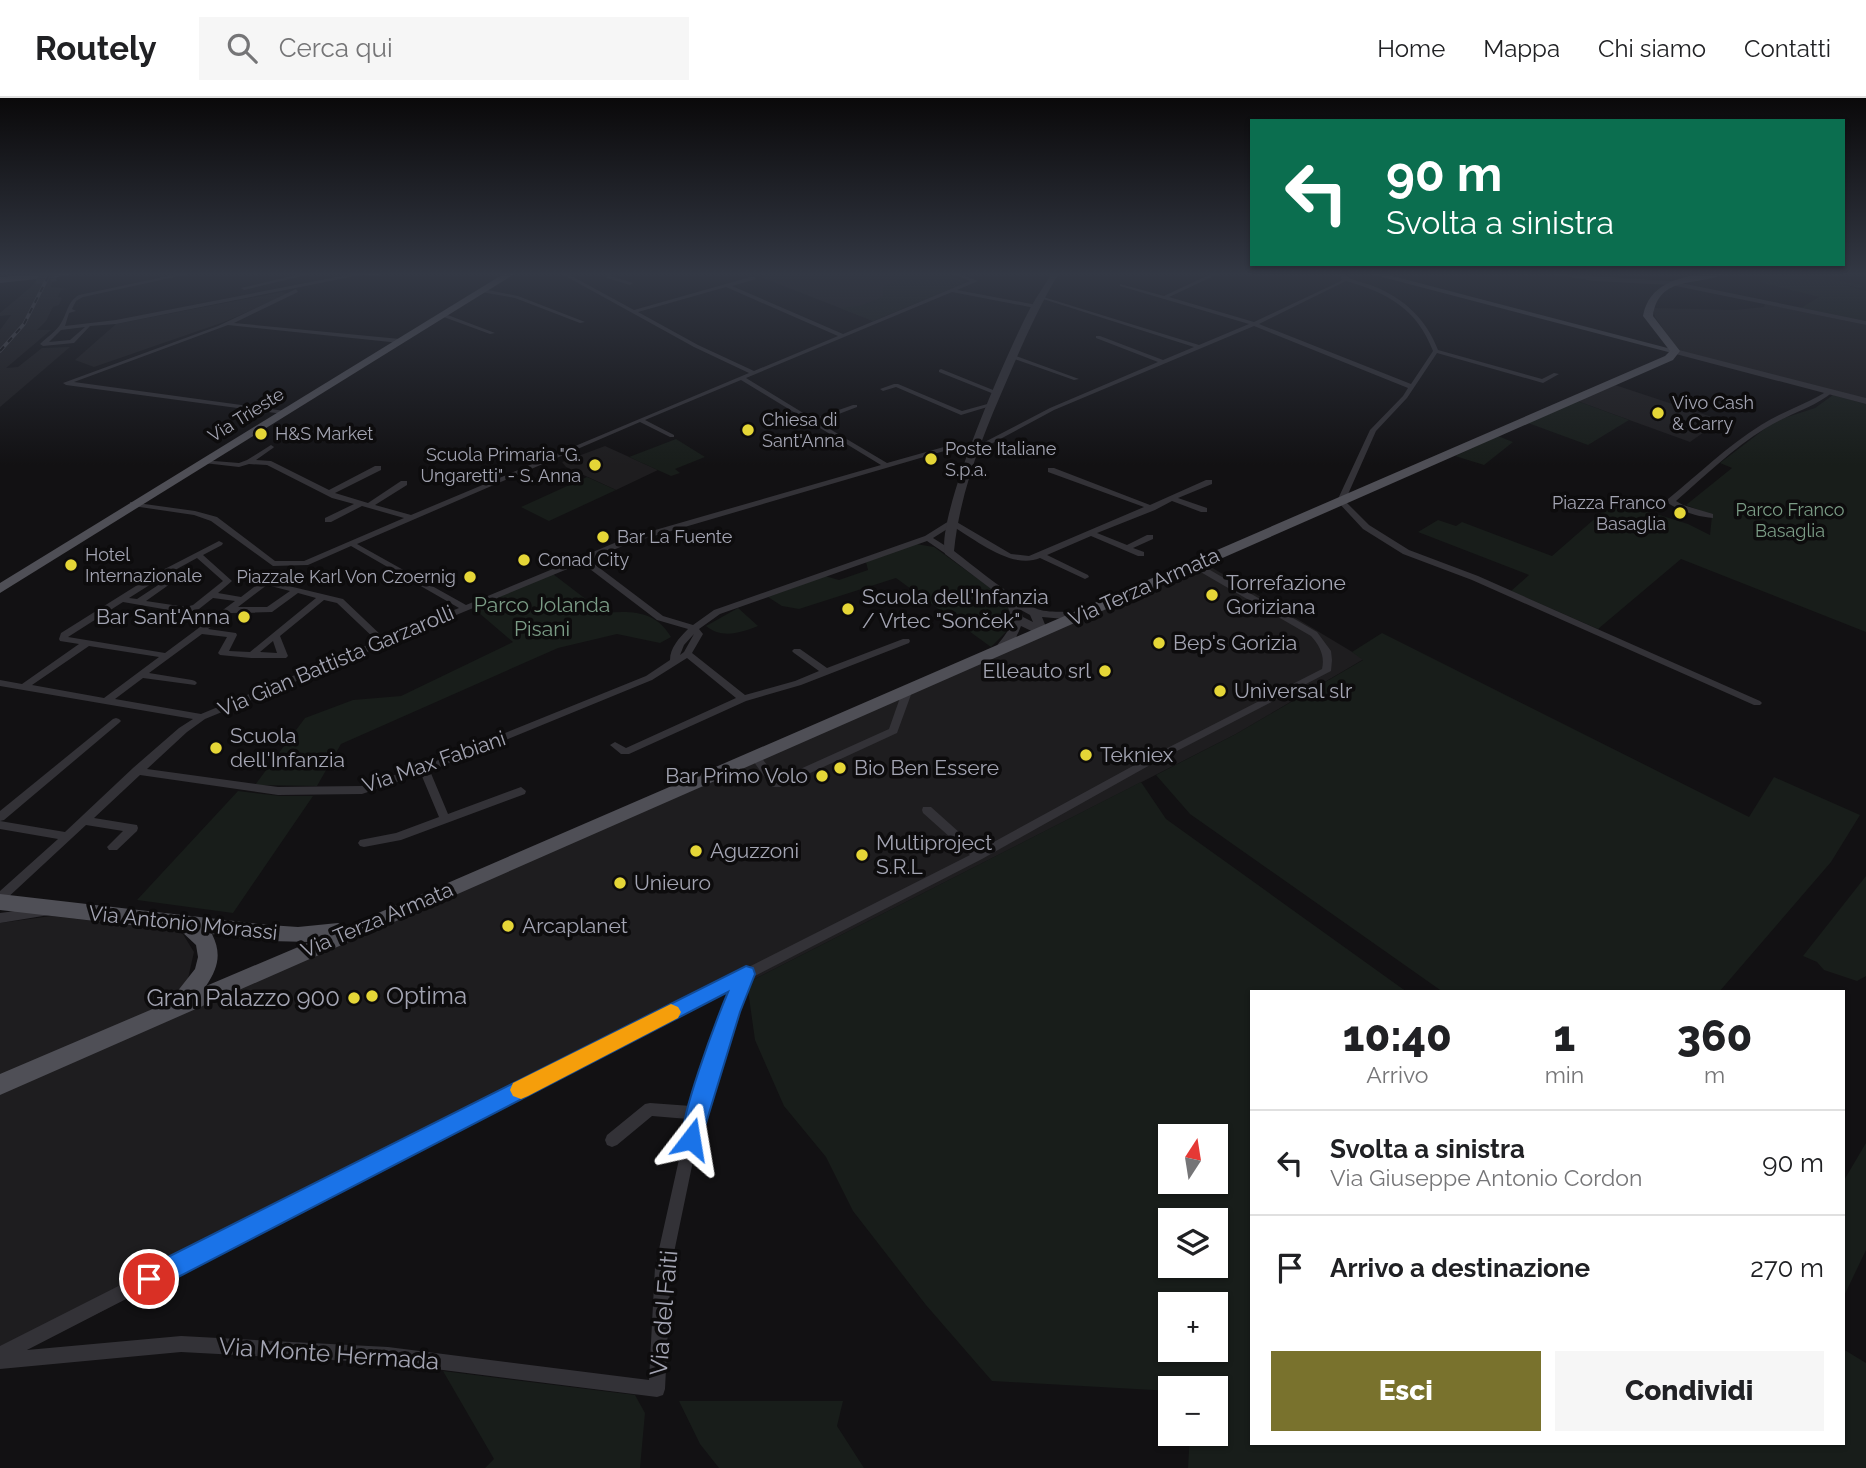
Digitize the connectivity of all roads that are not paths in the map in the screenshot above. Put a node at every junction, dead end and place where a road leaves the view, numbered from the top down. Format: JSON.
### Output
{"nodes":[{"id":1,"x":51,"y":337,"type":"edge"},
{"id":2,"x":77,"y":337,"type":"edge"},
{"id":3,"x":190,"y":337,"type":"edge"},
{"id":4,"x":361,"y":337,"type":"edge"},
{"id":5,"x":407,"y":337,"type":"edge"},
{"id":6,"x":679,"y":337,"type":"edge"},
{"id":7,"x":842,"y":337,"type":"edge"},
{"id":8,"x":1020,"y":337,"type":"edge"},
{"id":9,"x":1098,"y":337,"type":"dead end"},
{"id":10,"x":1171,"y":337,"type":"edge"},
{"id":11,"x":1223,"y":337,"type":"edge"},
{"id":12,"x":1287,"y":337,"type":"edge"},
{"id":13,"x":1432,"y":337,"type":"edge"},
{"id":14,"x":1620,"y":337,"type":"edge"},
{"id":15,"x":1664,"y":337,"type":"edge"},
{"id":16,"x":400,"y":341,"type":"junction"},
{"id":17,"x":1200,"y":346,"type":"junction"},
{"id":18,"x":1436,"y":351,"type":"junction"},
{"id":19,"x":1675,"y":351,"type":"junction"},
{"id":20,"x":1011,"y":356,"type":"junction"},
{"id":21,"x":1163,"y":362,"type":"junction"},
{"id":22,"x":941,"y":371,"type":"dead end"},
{"id":23,"x":754,"y":373,"type":"junction"},
{"id":24,"x":1556,"y":374,"type":"dead end"},
{"id":25,"x":741,"y":378,"type":"junction"},
{"id":26,"x":881,"y":379,"type":"dead end"},
{"id":27,"x":1076,"y":379,"type":"dead end"},
{"id":28,"x":896,"y":385,"type":"junction"},
{"id":29,"x":1412,"y":387,"type":"junction"},
{"id":30,"x":883,"y":389,"type":"dead end"},
{"id":31,"x":1831,"y":391,"type":"junction"},
{"id":32,"x":996,"y":393,"type":"junction"},
{"id":33,"x":1866,"y":401,"type":"edge"},
{"id":34,"x":855,"y":405,"type":"dead end"},
{"id":35,"x":991,"y":405,"type":"junction"},
{"id":36,"x":283,"y":412,"type":"junction"},
{"id":37,"x":640,"y":420,"type":"junction"},
{"id":38,"x":813,"y":421,"type":"junction"},
{"id":39,"x":672,"y":436,"type":"dead end"},
{"id":40,"x":1002,"y":436,"type":"junction"},
{"id":41,"x":993,"y":441,"type":"junction"},
{"id":42,"x":977,"y":442,"type":"junction"},
{"id":43,"x":271,"y":447,"type":"dead end"},
{"id":44,"x":939,"y":452,"type":"junction"},
{"id":45,"x":204,"y":461,"type":"junction"},
{"id":46,"x":249,"y":462,"type":"junction"},
{"id":47,"x":970,"y":462,"type":"junction"},
{"id":48,"x":887,"y":466,"type":"junction"},
{"id":49,"x":377,"y":468,"type":"dead end"},
{"id":50,"x":1051,"y":470,"type":"dead end"},
{"id":51,"x":1209,"y":482,"type":"dead end"},
{"id":52,"x":404,"y":483,"type":"dead end"},
{"id":53,"x":329,"y":493,"type":"junction"},
{"id":54,"x":1174,"y":499,"type":"junction"},
{"id":55,"x":1341,"y":501,"type":"junction"},
{"id":56,"x":133,"y":504,"type":"junction"},
{"id":57,"x":364,"y":505,"type":"junction"},
{"id":58,"x":1152,"y":508,"type":"junction"},
{"id":59,"x":1204,"y":510,"type":"dead end"},
{"id":60,"x":1710,"y":516,"type":"dead end"},
{"id":61,"x":412,"y":518,"type":"junction"},
{"id":62,"x":328,"y":520,"type":"dead end"},
{"id":63,"x":952,"y":523,"type":"junction"},
{"id":64,"x":1091,"y":533,"type":"junction"},
{"id":65,"x":1150,"y":537,"type":"dead end"},
{"id":66,"x":928,"y":538,"type":"junction"},
{"id":67,"x":219,"y":543,"type":"dead end"},
{"id":68,"x":352,"y":544,"type":"junction"},
{"id":69,"x":1127,"y":548,"type":"junction"},
{"id":70,"x":949,"y":552,"type":"junction"},
{"id":71,"x":1141,"y":554,"type":"dead end"},
{"id":72,"x":198,"y":555,"type":"junction"},
{"id":73,"x":1041,"y":555,"type":"junction"},
{"id":74,"x":581,"y":558,"type":"junction"},
{"id":75,"x":305,"y":563,"type":"junction"},
{"id":76,"x":273,"y":564,"type":"junction"},
{"id":77,"x":1195,"y":565,"type":"junction"},
{"id":78,"x":158,"y":576,"type":"junction"},
{"id":79,"x":1085,"y":577,"type":"dead end"},
{"id":80,"x":270,"y":580,"type":"junction"},
{"id":81,"x":0,"y":589,"type":"edge"},
{"id":82,"x":297,"y":590,"type":"junction"},
{"id":83,"x":211,"y":595,"type":"junction"},
{"id":84,"x":1005,"y":595,"type":"junction"},
{"id":85,"x":323,"y":596,"type":"junction"},
{"id":86,"x":120,"y":599,"type":"junction"},
{"id":87,"x":244,"y":600,"type":"junction"},
{"id":88,"x":139,"y":602,"type":"junction"},
{"id":89,"x":464,"y":607,"type":"junction"},
{"id":90,"x":231,"y":610,"type":"junction"},
{"id":91,"x":1035,"y":613,"type":"junction"},
{"id":92,"x":1076,"y":617,"type":"junction"},
{"id":93,"x":1018,"y":619,"type":"junction"},
{"id":94,"x":693,"y":628,"type":"junction"},
{"id":95,"x":202,"y":631,"type":"junction"},
{"id":96,"x":1042,"y":632,"type":"junction"},
{"id":97,"x":276,"y":636,"type":"junction"},
{"id":98,"x":382,"y":641,"type":"junction"},
{"id":99,"x":906,"y":641,"type":"dead end"},
{"id":100,"x":87,"y":643,"type":"junction"},
{"id":101,"x":797,"y":651,"type":"dead end"},
{"id":102,"x":999,"y":652,"type":"junction"},
{"id":103,"x":687,"y":654,"type":"junction"},
{"id":104,"x":251,"y":655,"type":"junction"},
{"id":105,"x":168,"y":656,"type":"junction"},
{"id":106,"x":674,"y":659,"type":"junction"},
{"id":107,"x":826,"y":673,"type":"junction"},
{"id":108,"x":142,"y":675,"type":"junction"},
{"id":109,"x":0,"y":683,"type":"edge"},
{"id":110,"x":192,"y":683,"type":"dead end"},
{"id":111,"x":24,"y":687,"type":"junction"},
{"id":112,"x":907,"y":692,"type":"junction"},
{"id":113,"x":743,"y":699,"type":"junction"},
{"id":114,"x":106,"y":701,"type":"junction"},
{"id":115,"x":1757,"y":702,"type":"dead end"},
{"id":116,"x":202,"y":717,"type":"junction"},
{"id":117,"x":116,"y":721,"type":"dead end"},
{"id":118,"x":615,"y":745,"type":"dead end"},
{"id":119,"x":756,"y":758,"type":"junction"},
{"id":120,"x":424,"y":769,"type":"junction"},
{"id":121,"x":137,"y":771,"type":"junction"},
{"id":122,"x":521,"y":791,"type":"dead end"},
{"id":123,"x":927,"y":810,"type":"dead end"},
{"id":124,"x":0,"y":817,"type":"edge"},
{"id":125,"x":445,"y":819,"type":"junction"},
{"id":126,"x":84,"y":821,"type":"junction"},
{"id":127,"x":0,"y":825,"type":"edge"},
{"id":128,"x":67,"y":836,"type":"junction"},
{"id":129,"x":364,"y":843,"type":"dead end"},
{"id":130,"x":113,"y":847,"type":"dead end"},
{"id":131,"x":978,"y":856,"type":"junction"},
{"id":132,"x":0,"y":900,"type":"edge"},
{"id":133,"x":58,"y":910,"type":"junction"},
{"id":134,"x":0,"y":918,"type":"edge"},
{"id":135,"x":188,"y":925,"type":"junction"},
{"id":136,"x":365,"y":925,"type":"junction"},
{"id":137,"x":746,"y":974,"type":"junction"},
{"id":138,"x":172,"y":1009,"type":"junction"},
{"id":139,"x":0,"y":1084,"type":"edge"},
{"id":140,"x":696,"y":1113,"type":"junction"},
{"id":141,"x":612,"y":1140,"type":"dead end"},
{"id":142,"x":0,"y":1355,"type":"edge"},
{"id":143,"x":0,"y":1361,"type":"edge"},
{"id":144,"x":657,"y":1389,"type":"joint"}],
"edges":[{"from":1,"to":2,"type":"street"},
{"from":3,"to":36,"type":"street"},
{"from":4,"to":16,"type":"street"},
{"from":5,"to":16,"type":"main road","name":"Via Trieste"},
{"from":6,"to":23,"type":"street"},
{"from":7,"to":23,"type":"street"},
{"from":8,"to":20,"type":"street"},
{"from":9,"to":21,"type":"street"},
{"from":10,"to":17,"type":"street"},
{"from":11,"to":17,"type":"street","name":"Via Gian Battista Garzarolli"},
{"from":12,"to":29,"type":"street"},
{"from":13,"to":18,"type":"street"},
{"from":14,"to":19,"type":"main road"},
{"from":15,"to":19,"type":"main road"},
{"from":16,"to":36,"type":"main road","name":"Via Trieste"},
{"from":17,"to":21,"type":"street","name":"Via Gian Battista Garzarolli"},
{"from":18,"to":24,"type":"street"},
{"from":18,"to":29,"type":"street"},
{"from":19,"to":31,"type":"street"},
{"from":19,"to":55,"type":"main road","name":"Via Terza Armata"},
{"from":20,"to":27,"type":"street"},
{"from":20,"to":32,"type":"street"},
{"from":21,"to":40,"type":"street","name":"Via Gian Battista Garzarolli"},
{"from":22,"to":32,"type":"street"},
{"from":23,"to":25,"type":"street"},
{"from":25,"to":37,"type":"street"},
{"from":25,"to":38,"type":"street"},
{"from":26,"to":28,"type":"street"},
{"from":28,"to":30,"type":"street"},
{"from":28,"to":35,"type":"street"},
{"from":29,"to":55,"type":"street"},
{"from":31,"to":33,"type":"street"},
{"from":31,"to":60,"type":"street"},
{"from":32,"to":35,"type":"street"},
{"from":34,"to":38,"type":"street"},
{"from":35,"to":42,"type":"street"},
{"from":36,"to":45,"type":"main road","name":"Via Trieste"},
{"from":37,"to":39,"type":"street"},
{"from":37,"to":61,"type":"street"},
{"from":38,"to":48,"type":"street"},
{"from":40,"to":41,"type":"street","name":"Via Gian Battista Garzarolli"},
{"from":40,"to":42,"type":"street","name":"Via Gian Battista Garzarolli"},
{"from":41,"to":42,"type":"street","name":"Via Gian Battista Garzarolli"},
{"from":41,"to":42,"type":"street","name":"Via Gian Battista Garzarolli"},
{"from":42,"to":44,"type":"street","name":"Via Gian Battista Garzarolli"},
{"from":42,"to":44,"type":"street","name":"Via Gian Battista Garzarolli"},
{"from":42,"to":47,"type":"street"},
{"from":43,"to":46,"type":"street"},
{"from":44,"to":47,"type":"street"},
{"from":44,"to":48,"type":"street","name":"Via Gian Battista Garzarolli"},
{"from":45,"to":46,"type":"street"},
{"from":45,"to":56,"type":"main road","name":"Via Trieste"},
{"from":46,"to":53,"type":"street"},
{"from":47,"to":63,"type":"street"},
{"from":48,"to":74,"type":"street","name":"Via Gian Battista Garzarolli"},
{"from":49,"to":53,"type":"street"},
{"from":50,"to":58,"type":"street"},
{"from":51,"to":54,"type":"street"},
{"from":52,"to":57,"type":"street"},
{"from":53,"to":57,"type":"street"},
{"from":54,"to":58,"type":"street"},
{"from":54,"to":59,"type":"street"},
{"from":55,"to":77,"type":"main road","name":"Via Terza Armata"},
{"from":55,"to":115,"type":"street"},
{"from":56,"to":76,"type":"street"},
{"from":56,"to":81,"type":"main road","name":"Via Trieste"},
{"from":57,"to":61,"type":"street"},
{"from":57,"to":62,"type":"street"},
{"from":58,"to":64,"type":"street"},
{"from":61,"to":68,"type":"street"},
{"from":63,"to":66,"type":"street","name":"Via Max Fabiani"},
{"from":63,"to":70,"type":"street"},
{"from":63,"to":73,"type":"street"},
{"from":64,"to":69,"type":"street"},
{"from":64,"to":73,"type":"street"},
{"from":65,"to":69,"type":"street"},
{"from":66,"to":70,"type":"street"},
{"from":66,"to":94,"type":"street","name":"Via Max Fabiani"},
{"from":67,"to":72,"type":"street"},
{"from":68,"to":75,"type":"street"},
{"from":68,"to":89,"type":"street"},
{"from":69,"to":71,"type":"street"},
{"from":70,"to":84,"type":"street"},
{"from":72,"to":78,"type":"street"},
{"from":72,"to":83,"type":"street"},
{"from":73,"to":79,"type":"street"},
{"from":74,"to":89,"type":"street","name":"Via Gian Battista Garzarolli"},
{"from":74,"to":94,"type":"street"},
{"from":75,"to":76,"type":"street"},
{"from":75,"to":80,"type":"street"},
{"from":76,"to":80,"type":"street"},
{"from":77,"to":92,"type":"main road","name":"Via Terza Armata"},
{"from":77,"to":131,"type":"street"},
{"from":78,"to":86,"type":"street"},
{"from":78,"to":88,"type":"street"},
{"from":80,"to":82,"type":"street"},
{"from":80,"to":87,"type":"street"},
{"from":82,"to":85,"type":"street"},
{"from":82,"to":90,"type":"street"},
{"from":83,"to":87,"type":"street"},
{"from":83,"to":88,"type":"street"},
{"from":84,"to":91,"type":"street"},
{"from":84,"to":93,"type":"street"},
{"from":85,"to":97,"type":"street"},
{"from":85,"to":98,"type":"street"},
{"from":86,"to":88,"type":"street"},
{"from":86,"to":100,"type":"street"},
{"from":87,"to":90,"type":"street"},
{"from":89,"to":98,"type":"street","name":"Via Gian Battista Garzarolli"},
{"from":90,"to":95,"type":"street"},
{"from":91,"to":92,"type":"street"},
{"from":91,"to":96,"type":"street"},
{"from":92,"to":96,"type":"main road","name":"Via Terza Armata"},
{"from":93,"to":96,"type":"street"},
{"from":93,"to":102,"type":"street"},
{"from":94,"to":103,"type":"street"},
{"from":94,"to":106,"type":"street","name":"Via Max Fabiani"},
{"from":95,"to":104,"type":"street"},
{"from":95,"to":105,"type":"street"},
{"from":96,"to":102,"type":"main road","name":"Via Terza Armata"},
{"from":97,"to":104,"type":"street"},
{"from":97,"to":104,"type":"street"},
{"from":98,"to":116,"type":"street","name":"Via Gian Battista Garzarolli"},
{"from":99,"to":107,"type":"street"},
{"from":100,"to":105,"type":"street"},
{"from":100,"to":111,"type":"street"},
{"from":101,"to":107,"type":"street"},
{"from":102,"to":112,"type":"main road","name":"Via Terza Armata"},
{"from":103,"to":106,"type":"street","name":"Via Max Fabiani"},
{"from":103,"to":113,"type":"street"},
{"from":105,"to":108,"type":"street"},
{"from":106,"to":120,"type":"street","name":"Via Max Fabiani"},
{"from":107,"to":113,"type":"street"},
{"from":108,"to":110,"type":"street"},
{"from":108,"to":114,"type":"street"},
{"from":109,"to":111,"type":"street"},
{"from":111,"to":114,"type":"street"},
{"from":112,"to":119,"type":"main road","name":"Via Terza Armata"},
{"from":112,"to":119,"type":"street"},
{"from":113,"to":118,"type":"street"},
{"from":114,"to":116,"type":"street"},
{"from":116,"to":121,"type":"street","name":"Via Gian Battista Garzarolli"},
{"from":117,"to":124,"type":"street"},
{"from":119,"to":136,"type":"main road","name":"Via Terza Armata"},
{"from":120,"to":121,"type":"street","name":"Via Max Fabiani"},
{"from":120,"to":125,"type":"street"},
{"from":121,"to":126,"type":"street","name":"Via Gian Battista Garzarolli"},
{"from":122,"to":125,"type":"street"},
{"from":123,"to":131,"type":"street"},
{"from":125,"to":129,"type":"street"},
{"from":126,"to":128,"type":"street","name":"Via Gian Battista Garzarolli"},
{"from":126,"to":130,"type":"street"},
{"from":127,"to":128,"type":"street"},
{"from":128,"to":132,"type":"street","name":"Via Gian Battista Garzarolli"},
{"from":131,"to":137,"type":"street"},
{"from":132,"to":133,"type":"main road","name":"Via Antonio Morassi"},
{"from":133,"to":134,"type":"street"},
{"from":133,"to":135,"type":"main road","name":"Via Antonio Morassi"},
{"from":135,"to":136,"type":"main road","name":"Via Antonio Morassi"},
{"from":135,"to":138,"type":"main road"},
{"from":136,"to":138,"type":"main road","name":"Via Terza Armata"},
{"from":137,"to":140,"type":"street","name":"Via del Faiti"},
{"from":137,"to":142,"type":"street"},
{"from":138,"to":139,"type":"main road","name":"Via Terza Armata"},
{"from":140,"to":141,"type":"street"},
{"from":140,"to":144,"type":"street","name":"Via del Faiti"},
{"from":143,"to":144,"type":"street","name":"Via Monte Hermada"}]}
